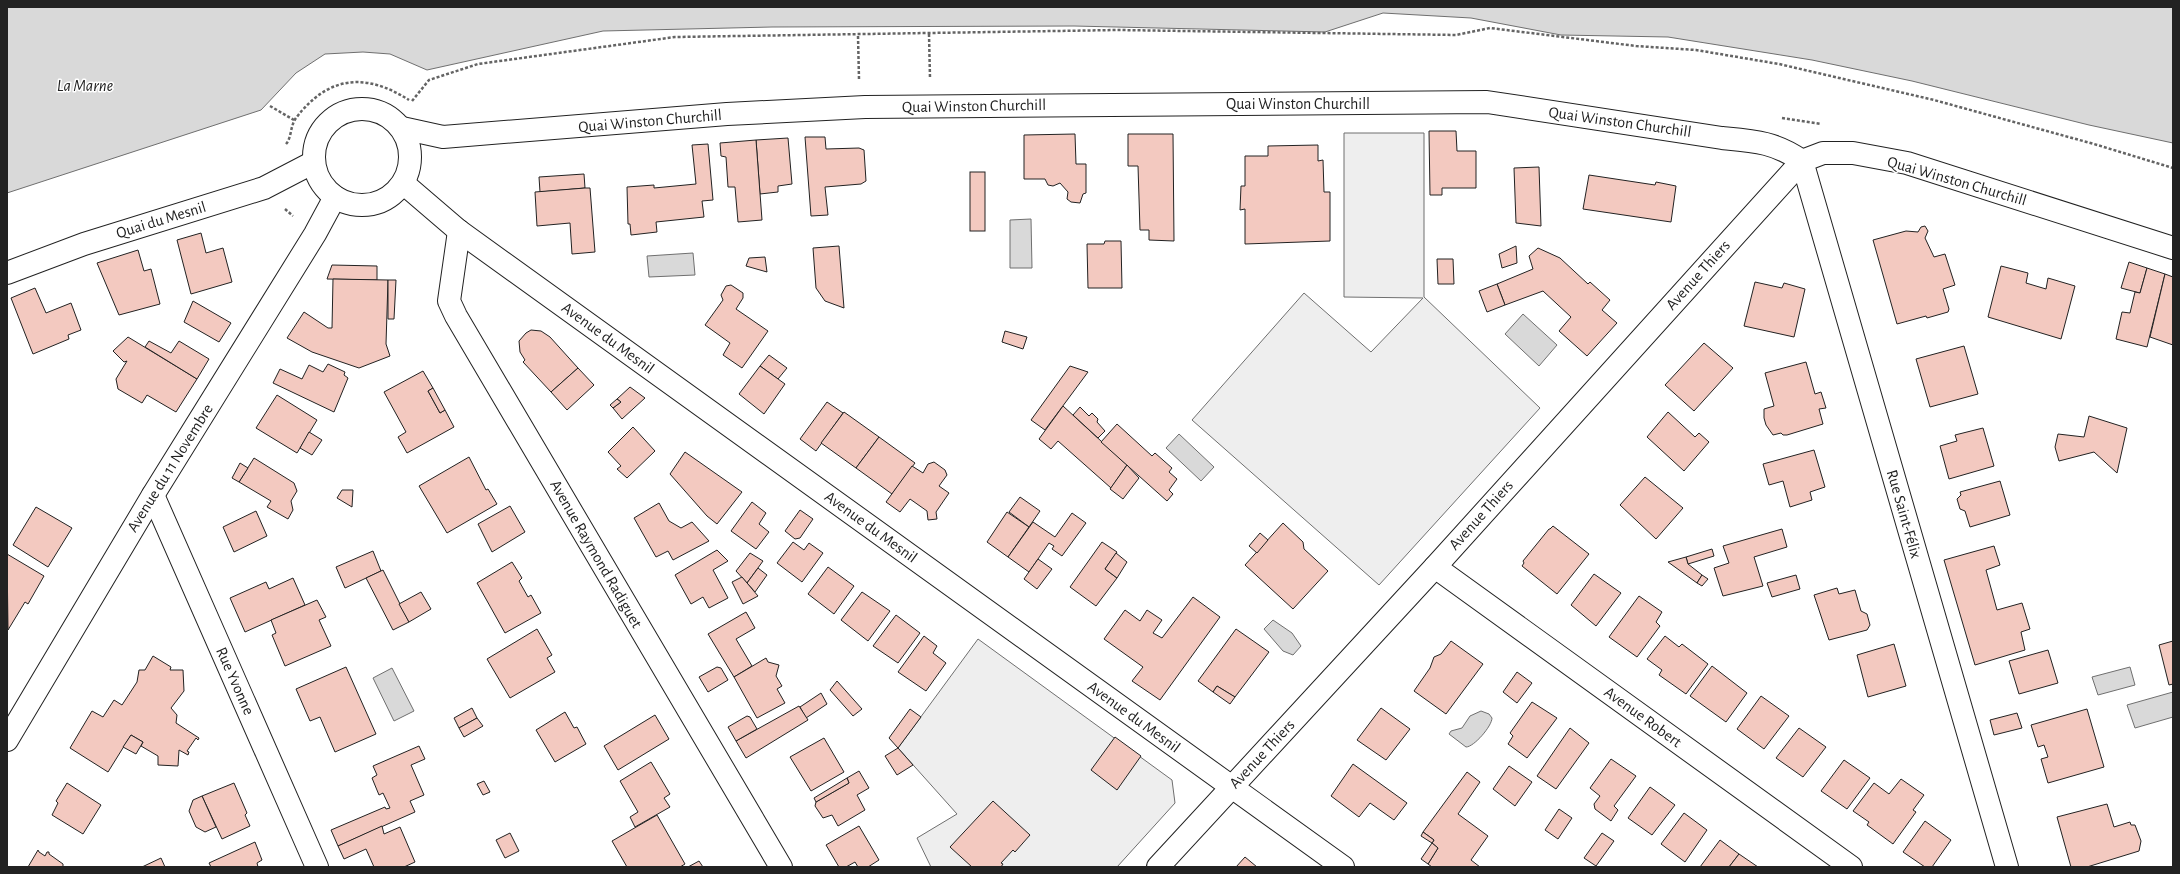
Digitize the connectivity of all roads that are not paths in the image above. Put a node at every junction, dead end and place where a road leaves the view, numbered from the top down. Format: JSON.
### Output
{"nodes":[{"id":1,"x":402,"y":128,"type":"junction"},
{"id":2,"x":1802,"y":161,"type":"junction"},
{"id":3,"x":314,"y":162,"type":"junction"},
{"id":4,"x":403,"y":183,"type":"junction"},
{"id":5,"x":335,"y":197,"type":"junction"},
{"id":6,"x":459,"y":231,"type":"junction"},
{"id":7,"x":2173,"y":248,"type":"edge"},
{"id":8,"x":7,"y":274,"type":"edge"},
{"id":9,"x":153,"y":495,"type":"junction"},
{"id":10,"x":1435,"y":567,"type":"junction"},
{"id":11,"x":7,"y":740,"type":"edge"},
{"id":12,"x":1232,"y":787,"type":"junction"},
{"id":13,"x":317,"y":867,"type":"edge"},
{"id":14,"x":780,"y":867,"type":"edge"},
{"id":15,"x":1158,"y":867,"type":"edge"},
{"id":16,"x":1343,"y":867,"type":"edge"},
{"id":17,"x":1851,"y":867,"type":"edge"},
{"id":18,"x":2007,"y":867,"type":"edge"}],
"edges":[{"from":1,"to":2,"type":"street","name":"Quai Winston Churchill"},
{"from":1,"to":3,"type":"street"},
{"from":1,"to":4,"type":"street"},
{"from":2,"to":7,"type":"street","name":"Quai Winston Churchill"},
{"from":2,"to":10,"type":"street","name":"Avenue Thiers"},
{"from":2,"to":18,"type":"street","name":"Rue Saint-Félix"},
{"from":3,"to":5,"type":"street"},
{"from":3,"to":8,"type":"street","name":"Quai du Mesnil"},
{"from":4,"to":5,"type":"street"},
{"from":4,"to":6,"type":"street","name":"Avenue du Mesnil"},
{"from":5,"to":9,"type":"street","name":"Avenue du 11 Novembre"},
{"from":6,"to":12,"type":"street","name":"Avenue du Mesnil"},
{"from":6,"to":14,"type":"street","name":"Avenue Raymond Radiguet"},
{"from":9,"to":11,"type":"street","name":"Avenue du 11 Novembre"},
{"from":9,"to":13,"type":"street","name":"Rue Yvonne"},
{"from":10,"to":12,"type":"street","name":"Avenue Thiers"},
{"from":10,"to":17,"type":"street","name":"Avenue Robert"},
{"from":12,"to":15,"type":"street","name":"Avenue Thiers"},
{"from":12,"to":16,"type":"street","name":"Avenue du Mesnil"}]}
